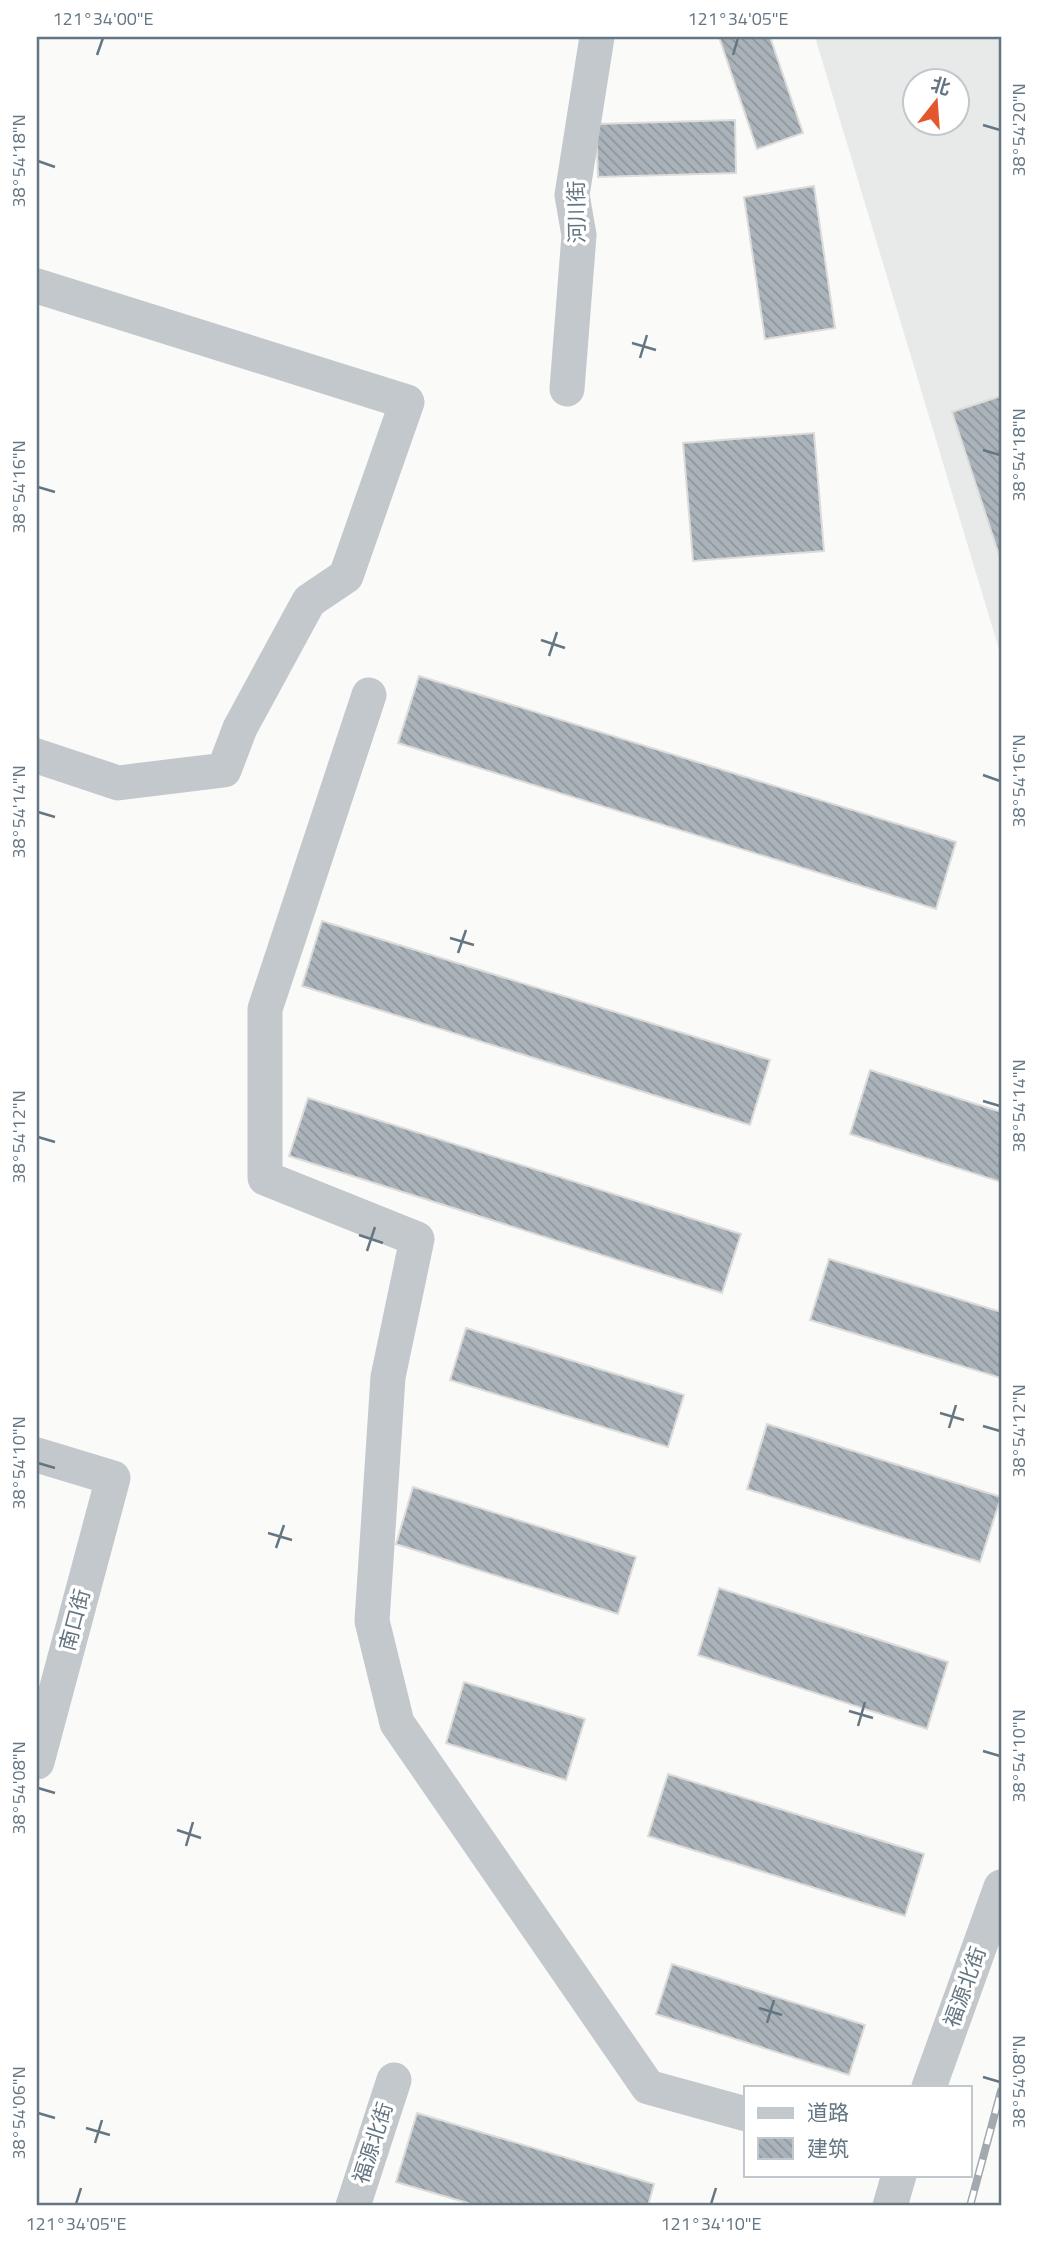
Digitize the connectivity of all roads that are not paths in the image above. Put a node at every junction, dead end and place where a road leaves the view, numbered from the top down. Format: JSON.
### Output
{"nodes":[{"id":1,"x":597,"y":37,"type":"edge"},
{"id":2,"x":37,"y":286,"type":"edge"},
{"id":3,"x":567,"y":389,"type":"dead end"},
{"id":4,"x":369,"y":695,"type":"dead end"},
{"id":5,"x":37,"y":756,"type":"edge"},
{"id":6,"x":37,"y":1455,"type":"edge"},
{"id":7,"x":37,"y":1762,"type":"edge"},
{"id":8,"x":1001,"y":1887,"type":"edge"},
{"id":9,"x":394,"y":2080,"type":"dead end"},
{"id":10,"x":929,"y":2086,"type":"edge"},
{"id":11,"x":744,"y":2113,"type":"edge"},
{"id":12,"x":899,"y":2176,"type":"edge"},
{"id":13,"x":353,"y":2206,"type":"edge"},
{"id":14,"x":890,"y":2206,"type":"edge"}],
"edges":[{"from":1,"to":3,"type":"street","name":"河川街"},
{"from":2,"to":5,"type":"street"},
{"from":4,"to":11,"type":"street"},
{"from":6,"to":7,"type":"street","name":"南口街"},
{"from":8,"to":10,"type":"street","name":"福源北街"},
{"from":9,"to":13,"type":"street","name":"福源北街"},
{"from":12,"to":14,"type":"street"}]}
